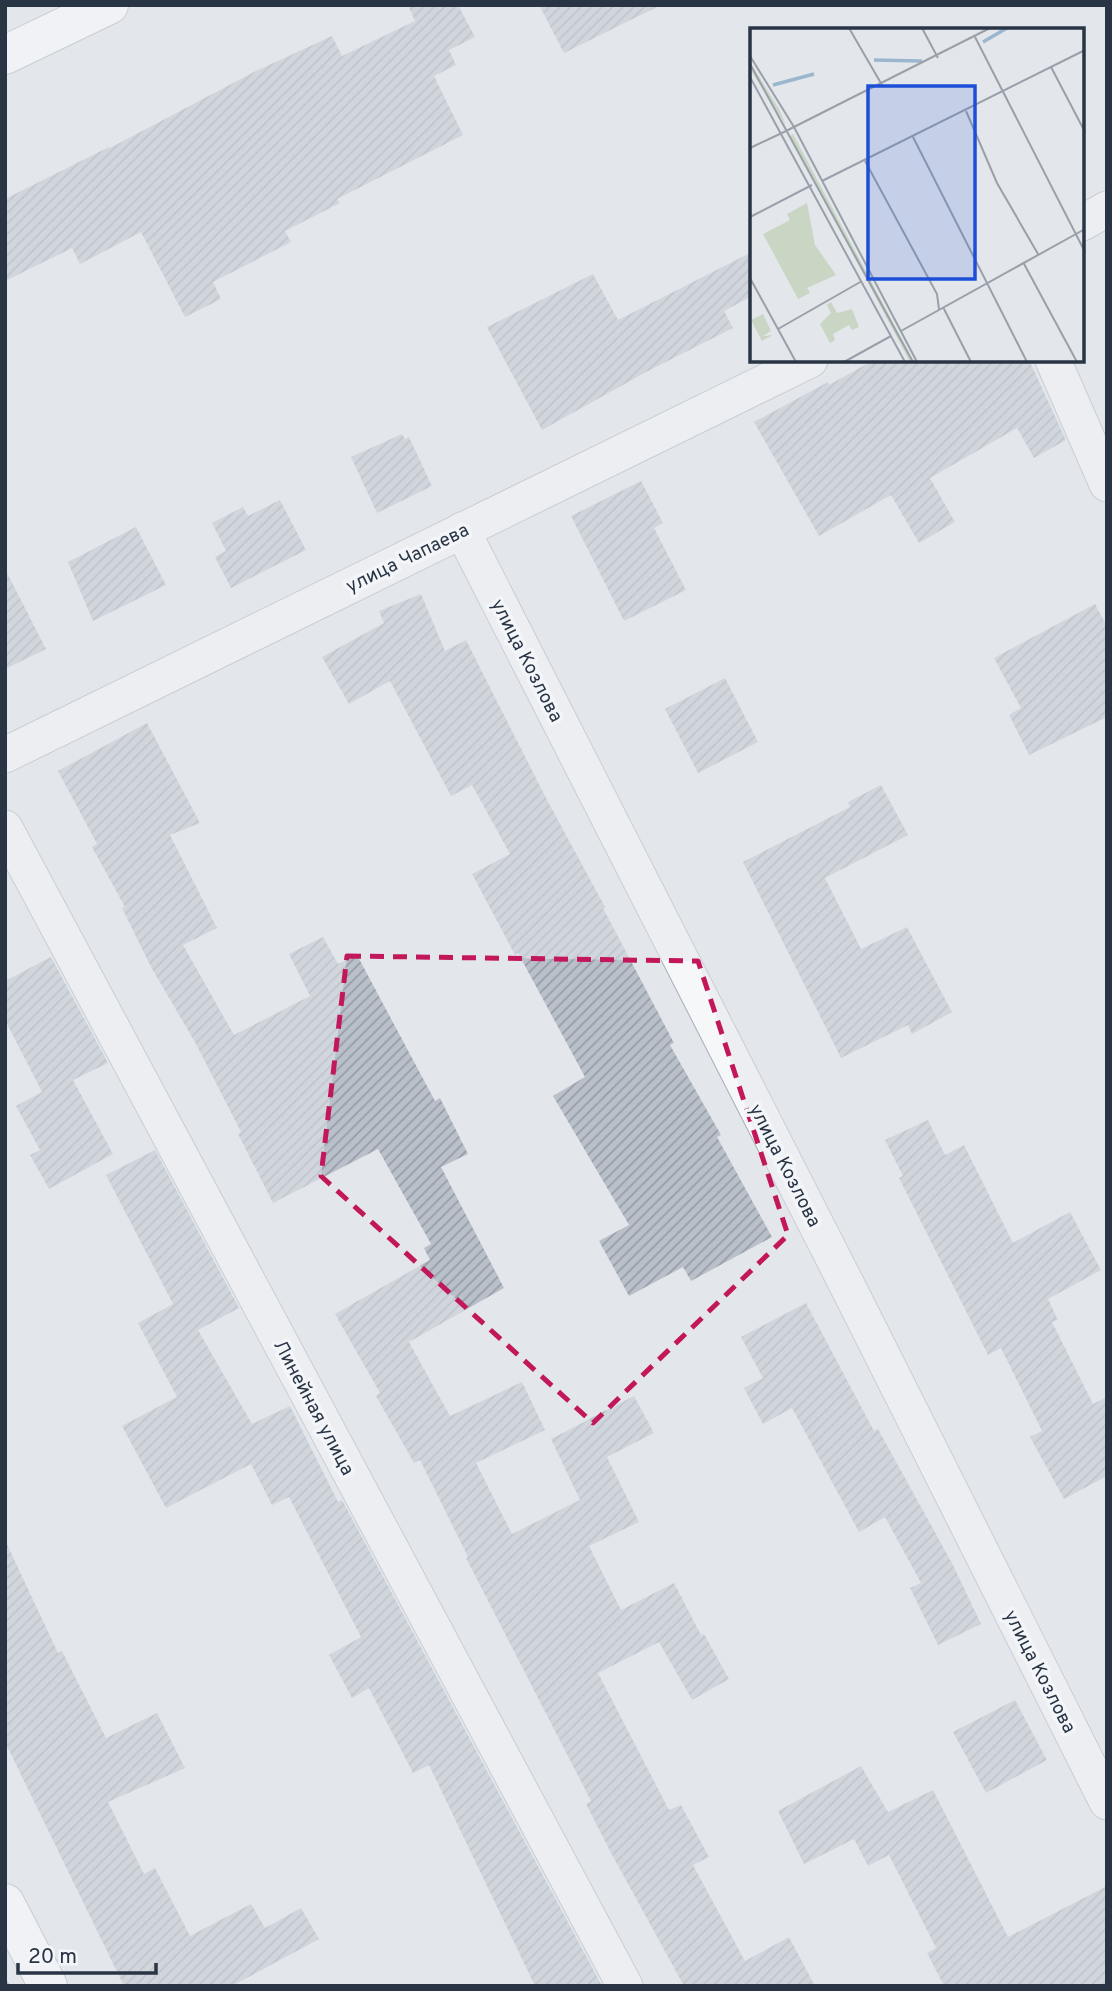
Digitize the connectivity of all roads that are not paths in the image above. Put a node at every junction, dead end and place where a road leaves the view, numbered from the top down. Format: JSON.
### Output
{"nodes":[{"id":1,"x":109,"y":5,"type":"edge"},
{"id":2,"x":5,"y":55,"type":"edge"},
{"id":3,"x":1107,"y":209,"type":"edge"},
{"id":4,"x":1084,"y":222,"type":"edge"},
{"id":5,"x":806,"y":362,"type":"edge"},
{"id":6,"x":1054,"y":362,"type":"edge"},
{"id":7,"x":1107,"y":484,"type":"edge"},
{"id":8,"x":462,"y":530,"type":"junction"},
{"id":9,"x":5,"y":755,"type":"edge"},
{"id":10,"x":5,"y":828,"type":"edge"},
{"id":11,"x":1107,"y":1802,"type":"edge"},
{"id":12,"x":5,"y":1903,"type":"edge"},
{"id":13,"x":48,"y":1986,"type":"edge"},
{"id":14,"x":625,"y":1986,"type":"edge"}],
"edges":[{"from":1,"to":2,"type":"street"},
{"from":3,"to":4,"type":"street"},
{"from":5,"to":8,"type":"street","name":"улица Чапаева"},
{"from":6,"to":7,"type":"street"},
{"from":8,"to":9,"type":"street","name":"улица Чапаева"},
{"from":8,"to":11,"type":"street","name":"улица Козлова"},
{"from":10,"to":14,"type":"street","name":"Линейная улица"},
{"from":12,"to":13,"type":"street"}]}
